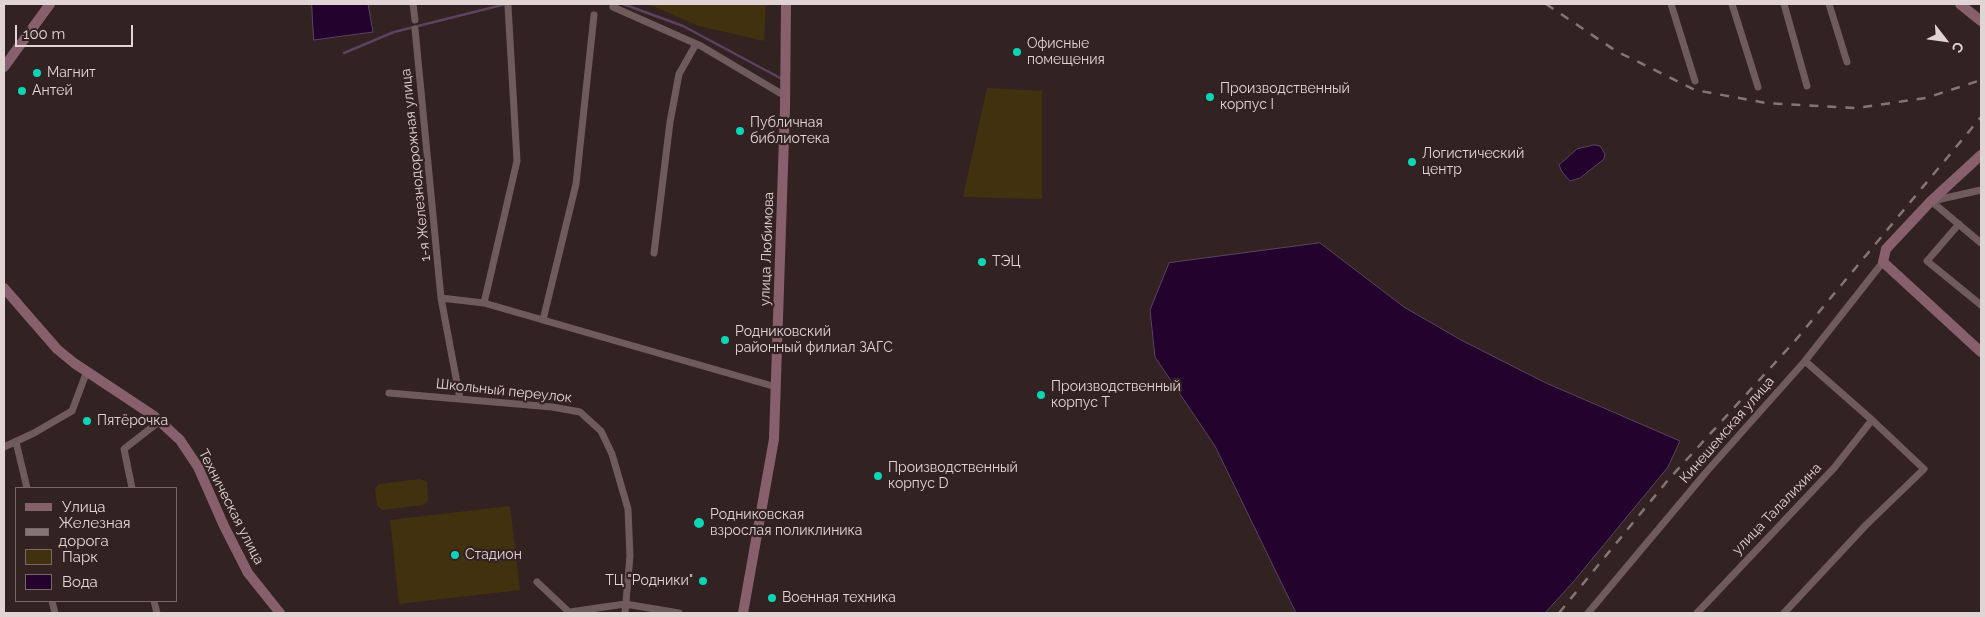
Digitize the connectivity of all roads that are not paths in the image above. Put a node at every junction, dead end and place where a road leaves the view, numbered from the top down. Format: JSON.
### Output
{"nodes":[{"id":1,"x":50,"y":4,"type":"edge"},
{"id":2,"x":413,"y":4,"type":"edge"},
{"id":3,"x":786,"y":4,"type":"edge"},
{"id":4,"x":1671,"y":4,"type":"edge"},
{"id":5,"x":1732,"y":4,"type":"edge"},
{"id":6,"x":1784,"y":4,"type":"edge"},
{"id":7,"x":1829,"y":4,"type":"edge"},
{"id":8,"x":1960,"y":4,"type":"edge"},
{"id":9,"x":508,"y":6,"type":"dead end"},
{"id":10,"x":612,"y":7,"type":"dead end"},
{"id":11,"x":594,"y":15,"type":"dead end"},
{"id":12,"x":415,"y":20,"type":"dead end"},
{"id":13,"x":1981,"y":21,"type":"edge"},
{"id":14,"x":415,"y":29,"type":"dead end"},
{"id":15,"x":696,"y":44,"type":"junction"},
{"id":16,"x":1847,"y":62,"type":"dead end"},
{"id":17,"x":4,"y":67,"type":"edge"},
{"id":18,"x":1695,"y":81,"type":"dead end"},
{"id":19,"x":785,"y":86,"type":"junction"},
{"id":20,"x":1807,"y":86,"type":"dead end"},
{"id":21,"x":1758,"y":87,"type":"dead end"},
{"id":22,"x":1981,"y":155,"type":"edge"},
{"id":23,"x":1981,"y":190,"type":"edge"},
{"id":24,"x":1931,"y":202,"type":"junction"},
{"id":25,"x":1959,"y":224,"type":"junction"},
{"id":26,"x":1981,"y":243,"type":"edge"},
{"id":27,"x":654,"y":253,"type":"dead end"},
{"id":28,"x":1883,"y":262,"type":"junction"},
{"id":29,"x":4,"y":288,"type":"edge"},
{"id":30,"x":441,"y":298,"type":"junction"},
{"id":31,"x":484,"y":303,"type":"junction"},
{"id":32,"x":1981,"y":305,"type":"edge"},
{"id":33,"x":543,"y":320,"type":"junction"},
{"id":34,"x":1981,"y":352,"type":"edge"},
{"id":35,"x":1805,"y":361,"type":"junction"},
{"id":36,"x":87,"y":371,"type":"junction"},
{"id":37,"x":776,"y":387,"type":"junction"},
{"id":38,"x":390,"y":392,"type":"dead end"},
{"id":39,"x":460,"y":399,"type":"junction"},
{"id":40,"x":157,"y":419,"type":"junction"},
{"id":41,"x":1872,"y":420,"type":"junction"},
{"id":42,"x":16,"y":442,"type":"junction"},
{"id":43,"x":4,"y":447,"type":"edge"},
{"id":44,"x":27,"y":487,"type":"edge"},
{"id":45,"x":132,"y":487,"type":"edge"},
{"id":46,"x":538,"y":582,"type":"dead end"},
{"id":47,"x":625,"y":604,"type":"junction"},
{"id":48,"x":280,"y":613,"type":"edge"},
{"id":49,"x":570,"y":613,"type":"edge"},
{"id":50,"x":625,"y":613,"type":"edge"},
{"id":51,"x":679,"y":613,"type":"edge"},
{"id":52,"x":743,"y":613,"type":"edge"},
{"id":53,"x":1588,"y":613,"type":"edge"},
{"id":54,"x":1696,"y":613,"type":"edge"},
{"id":55,"x":1784,"y":613,"type":"edge"}],
"edges":[{"from":1,"to":17,"type":"main road"},
{"from":2,"to":12,"type":"street"},
{"from":3,"to":19,"type":"main road","name":"улица Любимова"},
{"from":4,"to":18,"type":"street"},
{"from":5,"to":21,"type":"street"},
{"from":6,"to":20,"type":"street"},
{"from":7,"to":16,"type":"street"},
{"from":8,"to":13,"type":"main road"},
{"from":9,"to":31,"type":"street"},
{"from":10,"to":15,"type":"street"},
{"from":11,"to":33,"type":"street"},
{"from":14,"to":30,"type":"street","name":"1-я Железнодорожная улица"},
{"from":15,"to":19,"type":"street"},
{"from":15,"to":27,"type":"street"},
{"from":19,"to":37,"type":"main road","name":"улица Любимова"},
{"from":22,"to":24,"type":"main road"},
{"from":23,"to":24,"type":"street"},
{"from":24,"to":25,"type":"street"},
{"from":24,"to":28,"type":"main road"},
{"from":25,"to":26,"type":"street"},
{"from":25,"to":32,"type":"street"},
{"from":28,"to":34,"type":"main road"},
{"from":28,"to":35,"type":"street","name":"Кинешемская улица"},
{"from":29,"to":36,"type":"main road","name":"Техническая улица"},
{"from":30,"to":31,"type":"street"},
{"from":30,"to":39,"type":"street","name":"1-я Железнодорожная улица"},
{"from":31,"to":33,"type":"street"},
{"from":33,"to":37,"type":"street"},
{"from":35,"to":41,"type":"street"},
{"from":35,"to":53,"type":"street","name":"Кинешемская улица"},
{"from":36,"to":40,"type":"main road","name":"Техническая улица"},
{"from":36,"to":42,"type":"street"},
{"from":37,"to":52,"type":"main road","name":"улица Любимова"},
{"from":38,"to":39,"type":"street","name":"Школьный переулок"},
{"from":39,"to":47,"type":"street","name":"Школьный переулок"},
{"from":40,"to":45,"type":"street"},
{"from":40,"to":48,"type":"main road","name":"Техническая улица"},
{"from":41,"to":54,"type":"street","name":"улица Талалихина"},
{"from":41,"to":55,"type":"street"},
{"from":42,"to":43,"type":"street"},
{"from":42,"to":44,"type":"street"},
{"from":46,"to":49,"type":"street"},
{"from":47,"to":49,"type":"street"},
{"from":47,"to":50,"type":"street","name":"Школьный переулок"},
{"from":47,"to":51,"type":"street"}]}
